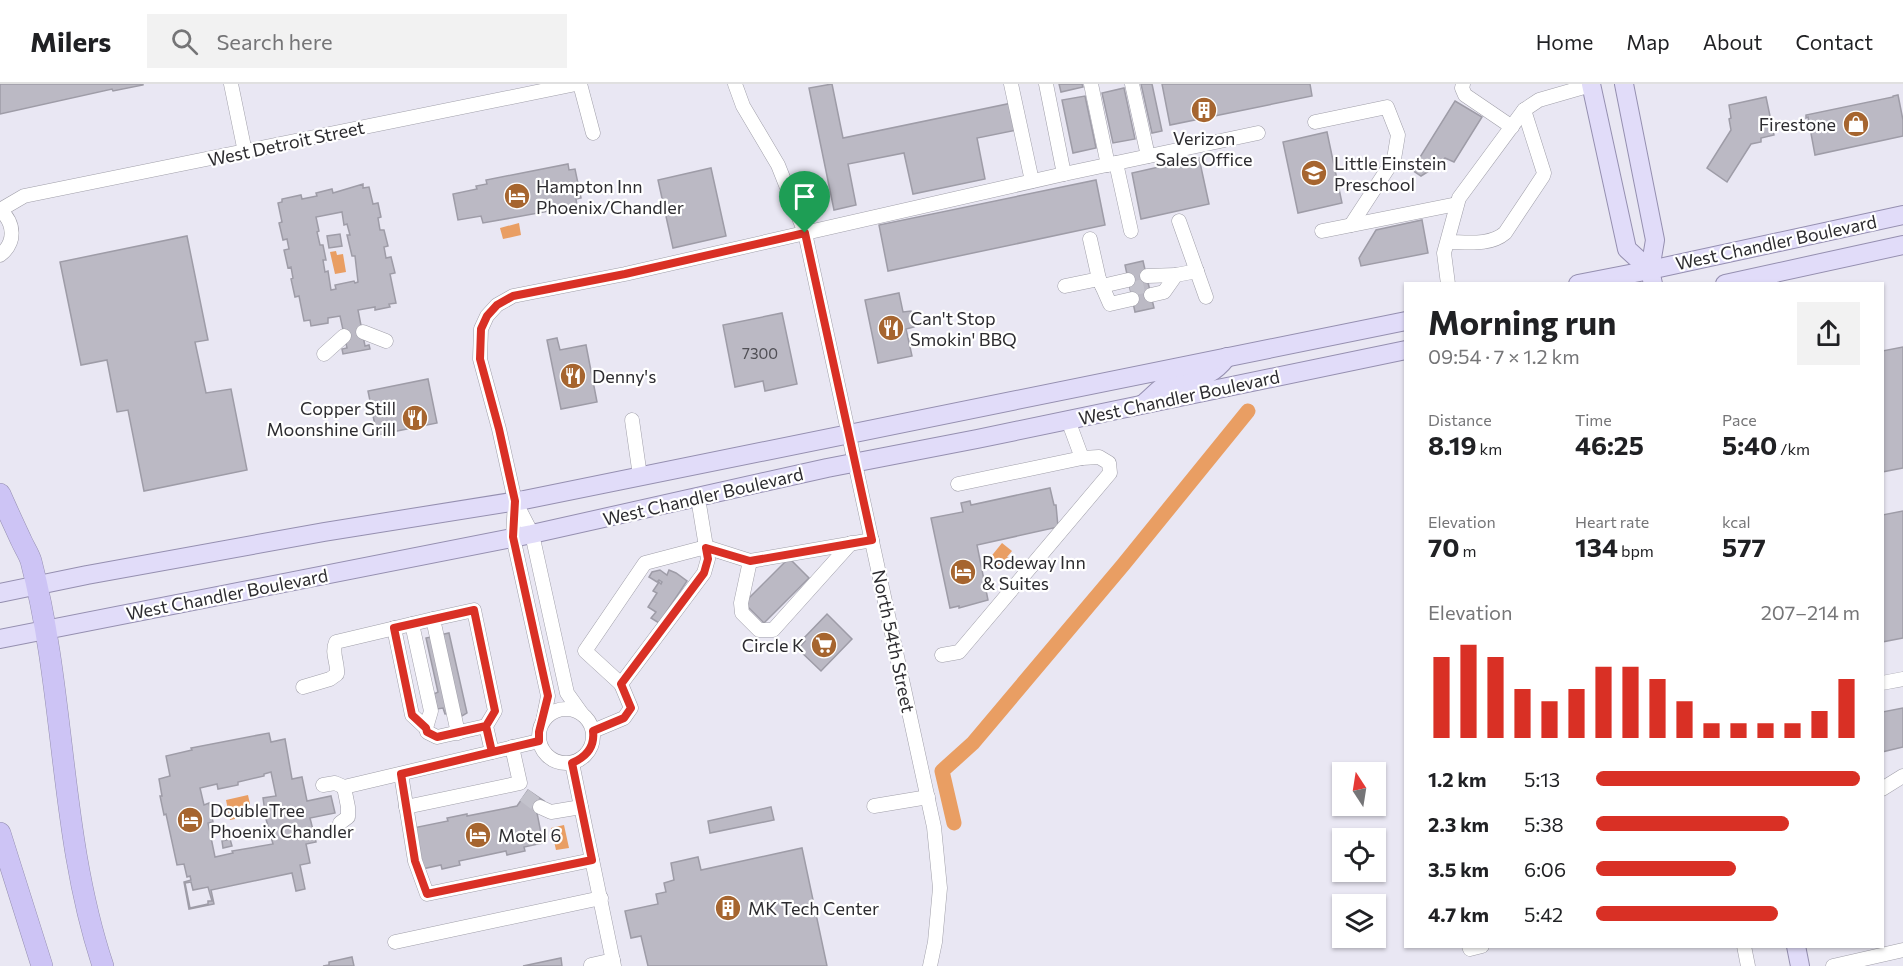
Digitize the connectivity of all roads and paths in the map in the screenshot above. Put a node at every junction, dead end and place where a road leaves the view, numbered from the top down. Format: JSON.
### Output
{"nodes":[{"id":1,"x":231,"y":84,"type":"edge"},
{"id":2,"x":578,"y":84,"type":"edge"},
{"id":3,"x":735,"y":84,"type":"edge"},
{"id":4,"x":1011,"y":84,"type":"edge"},
{"id":5,"x":1046,"y":84,"type":"edge"},
{"id":6,"x":1091,"y":84,"type":"edge"},
{"id":7,"x":1132,"y":84,"type":"edge"},
{"id":8,"x":1463,"y":84,"type":"edge"},
{"id":9,"x":1591,"y":84,"type":"edge"},
{"id":10,"x":1624,"y":84,"type":"edge"},
{"id":11,"x":1547,"y":90,"type":"edge"},
{"id":12,"x":1524,"y":110,"type":"junction"},
{"id":13,"x":1316,"y":122,"type":"dead end"},
{"id":14,"x":1512,"y":126,"type":"junction"},
{"id":15,"x":593,"y":133,"type":"dead end"},
{"id":16,"x":1258,"y":133,"type":"dead end"},
{"id":17,"x":245,"y":152,"type":"junction"},
{"id":18,"x":1148,"y":156,"type":"junction"},
{"id":19,"x":1112,"y":164,"type":"junction"},
{"id":20,"x":1064,"y":174,"type":"junction"},
{"id":21,"x":1032,"y":181,"type":"junction"},
{"id":22,"x":1457,"y":204,"type":"junction"},
{"id":23,"x":0,"y":210,"type":"edge"},
{"id":24,"x":1903,"y":215,"type":"edge"},
{"id":25,"x":1179,"y":220,"type":"dead end"},
{"id":26,"x":1351,"y":225,"type":"junction"},
{"id":27,"x":1131,"y":231,"type":"dead end"},
{"id":28,"x":1322,"y":231,"type":"dead end"},
{"id":29,"x":805,"y":233,"type":"junction"},
{"id":30,"x":1090,"y":239,"type":"dead end"},
{"id":31,"x":1448,"y":242,"type":"junction"},
{"id":32,"x":1903,"y":244,"type":"edge"},
{"id":33,"x":0,"y":255,"type":"edge"},
{"id":34,"x":1197,"y":271,"type":"junction"},
{"id":35,"x":1652,"y":277,"type":"edge"},
{"id":36,"x":1448,"y":282,"type":"edge"},
{"id":37,"x":1586,"y":282,"type":"edge"},
{"id":38,"x":1734,"y":282,"type":"edge"},
{"id":39,"x":1065,"y":286,"type":"dead end"},
{"id":40,"x":1102,"y":286,"type":"junction"},
{"id":41,"x":1149,"y":286,"type":"tunnel mouth"},
{"id":42,"x":1206,"y":297,"type":"dead end"},
{"id":43,"x":1404,"y":321,"type":"edge"},
{"id":44,"x":363,"y":332,"type":"dead end"},
{"id":45,"x":344,"y":336,"type":"dead end"},
{"id":46,"x":386,"y":341,"type":"dead end"},
{"id":47,"x":1404,"y":350,"type":"edge"},
{"id":48,"x":324,"y":354,"type":"dead end"},
{"id":49,"x":1227,"y":357,"type":"junction"},
{"id":50,"x":1142,"y":405,"type":"junction"},
{"id":51,"x":632,"y":420,"type":"dead end"},
{"id":52,"x":1068,"y":420,"type":"junction"},
{"id":53,"x":849,"y":435,"type":"junction"},
{"id":54,"x":1082,"y":458,"type":"junction"},
{"id":55,"x":856,"y":463,"type":"junction"},
{"id":56,"x":640,"y":476,"type":"junction"},
{"id":57,"x":958,"y":484,"type":"dead end"},
{"id":58,"x":0,"y":495,"type":"edge"},
{"id":59,"x":698,"y":498,"type":"junction"},
{"id":60,"x":515,"y":501,"type":"junction"},
{"id":61,"x":532,"y":534,"type":"junction"},
{"id":62,"x":513,"y":537,"type":"junction"},
{"id":63,"x":872,"y":540,"type":"junction"},
{"id":64,"x":851,"y":543,"type":"junction"},
{"id":65,"x":706,"y":548,"type":"junction"},
{"id":66,"x":750,"y":561,"type":"junction"},
{"id":67,"x":37,"y":585,"type":"junction"},
{"id":68,"x":0,"y":593,"type":"edge"},
{"id":69,"x":433,"y":619,"type":"junction"},
{"id":70,"x":404,"y":626,"type":"junction"},
{"id":71,"x":46,"y":630,"type":"junction"},
{"id":72,"x":0,"y":639,"type":"edge"},
{"id":73,"x":942,"y":655,"type":"dead end"},
{"id":74,"x":1903,"y":679,"type":"edge"},
{"id":75,"x":1884,"y":683,"type":"edge"},
{"id":76,"x":621,"y":684,"type":"junction"},
{"id":77,"x":303,"y":687,"type":"dead end"},
{"id":78,"x":582,"y":714,"type":"junction"},
{"id":79,"x":543,"y":721,"type":"junction"},
{"id":80,"x":486,"y":726,"type":"junction"},
{"id":81,"x":593,"y":731,"type":"junction"},
{"id":82,"x":458,"y":732,"type":"junction"},
{"id":83,"x":539,"y":741,"type":"junction"},
{"id":84,"x":512,"y":747,"type":"junction"},
{"id":85,"x":492,"y":752,"type":"junction"},
{"id":86,"x":572,"y":763,"type":"junction"},
{"id":87,"x":401,"y":774,"type":"junction"},
{"id":88,"x":1903,"y":776,"type":"edge"},
{"id":89,"x":323,"y":785,"type":"dead end"},
{"id":90,"x":344,"y":787,"type":"junction"},
{"id":91,"x":1884,"y":788,"type":"edge"},
{"id":92,"x":928,"y":797,"type":"junction"},
{"id":93,"x":874,"y":806,"type":"dead end"},
{"id":94,"x":406,"y":807,"type":"junction"},
{"id":95,"x":540,"y":807,"type":"tunnel mouth"},
{"id":96,"x":581,"y":807,"type":"junction"},
{"id":97,"x":340,"y":823,"type":"dead end"},
{"id":98,"x":0,"y":833,"type":"edge"},
{"id":99,"x":592,"y":860,"type":"junction"},
{"id":100,"x":600,"y":898,"type":"junction"},
{"id":101,"x":395,"y":942,"type":"dead end"},
{"id":102,"x":1744,"y":948,"type":"edge"},
{"id":103,"x":1796,"y":948,"type":"edge"},
{"id":104,"x":1903,"y":950,"type":"edge"},
{"id":105,"x":613,"y":963,"type":"edge"},
{"id":106,"x":591,"y":965,"type":"edge"},
{"id":107,"x":42,"y":966,"type":"edge"},
{"id":108,"x":103,"y":966,"type":"edge"},
{"id":109,"x":930,"y":966,"type":"edge"},
{"id":110,"x":1748,"y":966,"type":"edge"},
{"id":111,"x":1800,"y":966,"type":"edge"},
{"id":112,"x":1833,"y":966,"type":"edge"}],
"edges":[{"from":1,"to":17,"type":"street"},
{"from":2,"to":15,"type":"street"},
{"from":2,"to":17,"type":"street","name":"West Detroit Street"},
{"from":3,"to":29,"type":"street","name":"North 54th Street"},
{"from":4,"to":21,"type":"street"},
{"from":5,"to":20,"type":"street"},
{"from":6,"to":19,"type":"street"},
{"from":7,"to":18,"type":"street"},
{"from":8,"to":14,"type":"street"},
{"from":9,"to":11,"type":"street"},
{"from":9,"to":35,"type":"main road"},
{"from":10,"to":35,"type":"main road"},
{"from":11,"to":12,"type":"street"},
{"from":12,"to":14,"type":"street"},
{"from":12,"to":31,"type":"street"},
{"from":13,"to":26,"type":"street"},
{"from":14,"to":22,"type":"street"},
{"from":16,"to":18,"type":"street"},
{"from":17,"to":23,"type":"street","name":"West Detroit Street"},
{"from":18,"to":19,"type":"street"},
{"from":19,"to":20,"type":"street"},
{"from":19,"to":27,"type":"street"},
{"from":20,"to":21,"type":"street"},
{"from":21,"to":29,"type":"street"},
{"from":22,"to":26,"type":"street"},
{"from":22,"to":31,"type":"street"},
{"from":23,"to":33,"type":"street","name":"West Detroit Street"},
{"from":24,"to":35,"type":"main road","name":"West Chandler Boulevard"},
{"from":25,"to":34,"type":"street"},
{"from":26,"to":28,"type":"street"},
{"from":29,"to":53,"type":"street","name":"North 54th Street"},
{"from":29,"to":60,"type":"street"},
{"from":30,"to":40,"type":"street"},
{"from":31,"to":36,"type":"street"},
{"from":32,"to":38,"type":"main road","name":"West Chandler Boulevard"},
{"from":34,"to":41,"type":"street"},
{"from":34,"to":42,"type":"street"},
{"from":35,"to":37,"type":"main road","name":"West Chandler Boulevard"},
{"from":39,"to":40,"type":"street"},
{"from":40,"to":40,"type":"street"},
{"from":43,"to":49,"type":"main road","name":"West Chandler Boulevard"},
{"from":44,"to":46,"type":"street"},
{"from":45,"to":48,"type":"street"},
{"from":47,"to":50,"type":"main road","name":"West Chandler Boulevard"},
{"from":49,"to":50,"type":"main road"},
{"from":49,"to":53,"type":"main road","name":"West Chandler Boulevard"},
{"from":50,"to":52,"type":"main road","name":"West Chandler Boulevard"},
{"from":51,"to":56,"type":"street"},
{"from":52,"to":54,"type":"street"},
{"from":52,"to":55,"type":"main road","name":"West Chandler Boulevard"},
{"from":53,"to":55,"type":"street","name":"North 54th Street"},
{"from":53,"to":56,"type":"main road","name":"West Chandler Boulevard"},
{"from":54,"to":57,"type":"street"},
{"from":54,"to":73,"type":"street"},
{"from":55,"to":59,"type":"main road","name":"West Chandler Boulevard"},
{"from":55,"to":63,"type":"street","name":"North 54th Street"},
{"from":56,"to":60,"type":"main road","name":"West Chandler Boulevard"},
{"from":58,"to":67,"type":"highway"},
{"from":59,"to":61,"type":"main road","name":"West Chandler Boulevard"},
{"from":59,"to":65,"type":"street"},
{"from":60,"to":61,"type":"street"},
{"from":60,"to":62,"type":"street"},
{"from":60,"to":67,"type":"main road","name":"West Chandler Boulevard"},
{"from":61,"to":62,"type":"main road","name":"West Chandler Boulevard"},
{"from":61,"to":78,"type":"street"},
{"from":62,"to":71,"type":"main road","name":"West Chandler Boulevard"},
{"from":62,"to":79,"type":"street"},
{"from":63,"to":64,"type":"street"},
{"from":63,"to":92,"type":"street","name":"North 54th Street"},
{"from":64,"to":66,"type":"street"},
{"from":64,"to":66,"type":"street"},
{"from":65,"to":66,"type":"street"},
{"from":65,"to":76,"type":"street"},
{"from":65,"to":76,"type":"street"},
{"from":67,"to":68,"type":"main road","name":"West Chandler Boulevard"},
{"from":67,"to":71,"type":"highway"},
{"from":69,"to":70,"type":"street"},
{"from":69,"to":80,"type":"street"},
{"from":69,"to":82,"type":"street"},
{"from":70,"to":77,"type":"street"},
{"from":70,"to":82,"type":"street"},
{"from":71,"to":72,"type":"main road","name":"West Chandler Boulevard"},
{"from":71,"to":108,"type":"highway"},
{"from":74,"to":75,"type":"street"},
{"from":76,"to":81,"type":"street"},
{"from":78,"to":79,"type":"street"},
{"from":78,"to":81,"type":"street"},
{"from":79,"to":83,"type":"street"},
{"from":80,"to":82,"type":"street"},
{"from":80,"to":85,"type":"street"},
{"from":81,"to":86,"type":"street"},
{"from":83,"to":84,"type":"street"},
{"from":83,"to":86,"type":"street"},
{"from":84,"to":85,"type":"street"},
{"from":84,"to":94,"type":"street"},
{"from":85,"to":87,"type":"street"},
{"from":86,"to":96,"type":"street"},
{"from":87,"to":90,"type":"street"},
{"from":87,"to":94,"type":"street"},
{"from":88,"to":91,"type":"street"},
{"from":89,"to":90,"type":"street"},
{"from":90,"to":97,"type":"street"},
{"from":92,"to":93,"type":"street"},
{"from":92,"to":109,"type":"street","name":"North 54th Street"},
{"from":94,"to":99,"type":"street"},
{"from":95,"to":96,"type":"street"},
{"from":96,"to":99,"type":"street"},
{"from":98,"to":107,"type":"highway"},
{"from":99,"to":100,"type":"street"},
{"from":100,"to":101,"type":"street"},
{"from":100,"to":105,"type":"street"},
{"from":102,"to":110,"type":"street"},
{"from":103,"to":111,"type":"main road"},
{"from":104,"to":112,"type":"street"},
{"from":105,"to":106,"type":"street"}]}
